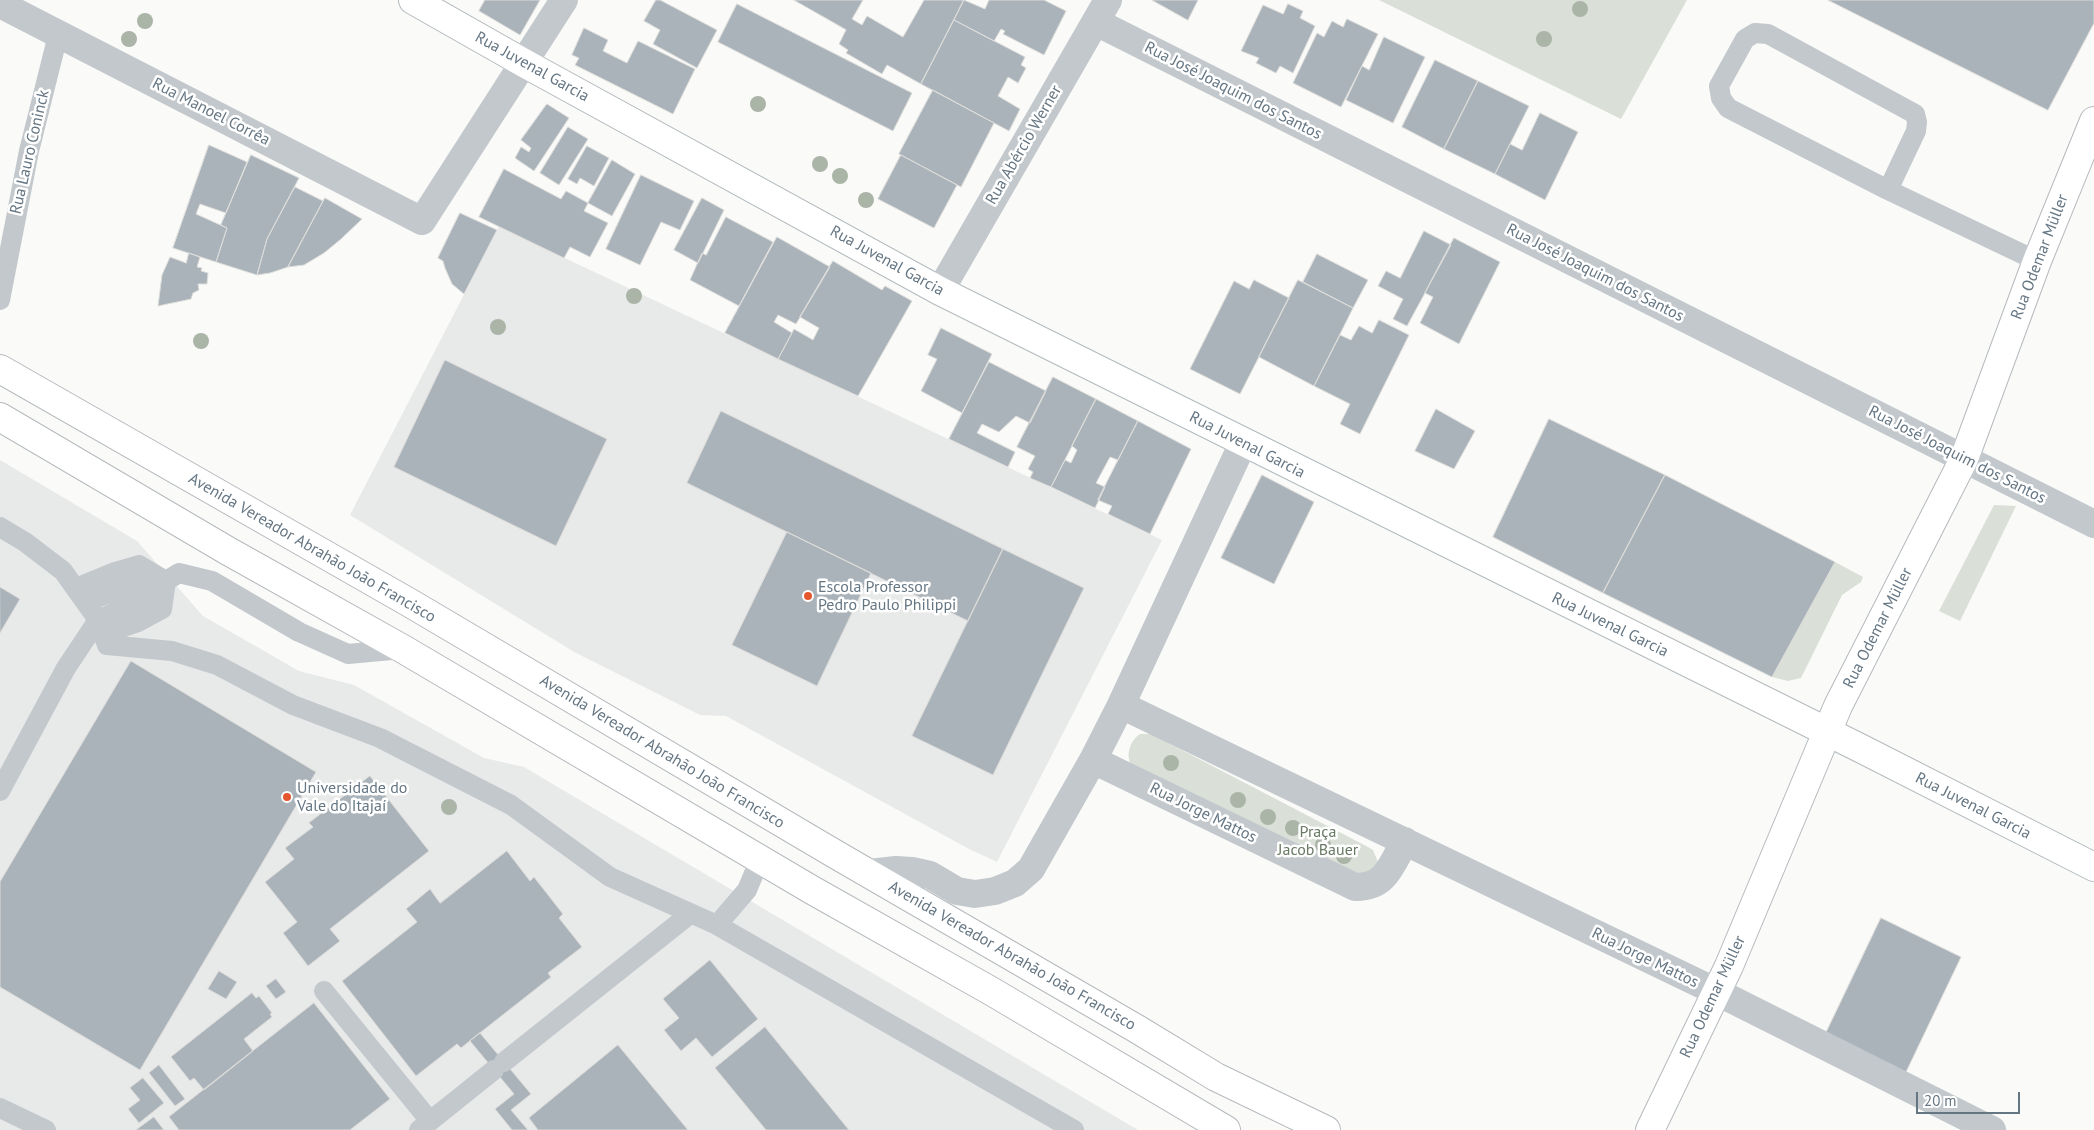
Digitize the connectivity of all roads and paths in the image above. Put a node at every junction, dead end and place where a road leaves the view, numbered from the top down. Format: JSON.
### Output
{"nodes":[{"id":1,"x":413,"y":0,"type":"edge"},
{"id":2,"x":564,"y":0,"type":"edge"},
{"id":3,"x":0,"y":4,"type":"edge"},
{"id":4,"x":1102,"y":11,"type":"edge"},
{"id":5,"x":58,"y":35,"type":"junction"},
{"id":6,"x":524,"y":63,"type":"junction"},
{"id":7,"x":2094,"y":120,"type":"edge"},
{"id":8,"x":1888,"y":190,"type":"junction"},
{"id":9,"x":2037,"y":261,"type":"junction"},
{"id":10,"x":940,"y":291,"type":"junction"},
{"id":11,"x":0,"y":300,"type":"edge"},
{"id":12,"x":0,"y":369,"type":"edge"},
{"id":13,"x":0,"y":417,"type":"edge"},
{"id":14,"x":1243,"y":443,"type":"junction"},
{"id":15,"x":1964,"y":459,"type":"junction"},
{"id":16,"x":2094,"y":524,"type":"edge"},
{"id":17,"x":0,"y":527,"type":"edge"},
{"id":18,"x":166,"y":581,"type":"junction"},
{"id":19,"x":81,"y":595,"type":"junction"},
{"id":20,"x":101,"y":627,"type":"junction"},
{"id":21,"x":403,"y":649,"type":"junction"},
{"id":22,"x":1121,"y":705,"type":"junction"},
{"id":23,"x":1827,"y":733,"type":"junction"},
{"id":24,"x":1093,"y":760,"type":"junction"},
{"id":25,"x":0,"y":791,"type":"edge"},
{"id":26,"x":1405,"y":841,"type":"junction"},
{"id":27,"x":760,"y":859,"type":"junction"},
{"id":28,"x":2094,"y":867,"type":"edge"},
{"id":29,"x":869,"y":874,"type":"junction"},
{"id":30,"x":690,"y":914,"type":"junction"},
{"id":31,"x":717,"y":925,"type":"junction"},
{"id":32,"x":324,"y":991,"type":"dead end"},
{"id":33,"x":1717,"y":992,"type":"junction"},
{"id":34,"x":0,"y":1108,"type":"edge"},
{"id":35,"x":425,"y":1126,"type":"edge"},
{"id":36,"x":46,"y":1130,"type":"edge"},
{"id":37,"x":1074,"y":1130,"type":"edge"},
{"id":38,"x":1226,"y":1130,"type":"edge"},
{"id":39,"x":1326,"y":1130,"type":"edge"},
{"id":40,"x":1650,"y":1130,"type":"edge"},
{"id":41,"x":1992,"y":1130,"type":"edge"}],
"edges":[{"from":1,"to":6,"type":"main road","name":"Rua Juvenal Garcia"},
{"from":2,"to":6,"type":"street"},
{"from":3,"to":5,"type":"street","name":"Rua Manoel Corrêa"},
{"from":4,"to":10,"type":"street","name":"Rua Abércio Werner"},
{"from":4,"to":15,"type":"street","name":"Rua José Joaquim dos Santos"},
{"from":5,"to":6,"type":"street","name":"Rua Manoel Corrêa"},
{"from":5,"to":11,"type":"lane","name":"Rua Lauro Coninck"},
{"from":6,"to":10,"type":"main road","name":"Rua Juvenal Garcia"},
{"from":7,"to":9,"type":"main road","name":"Rua Odemar Müller"},
{"from":8,"to":8,"type":"lane"},
{"from":8,"to":9,"type":"lane"},
{"from":9,"to":15,"type":"main road","name":"Rua Odemar Müller"},
{"from":10,"to":14,"type":"main road","name":"Rua Juvenal Garcia"},
{"from":12,"to":29,"type":"main road","name":"Avenida Vereador Abrahão João Francisco"},
{"from":13,"to":21,"type":"main road"},
{"from":14,"to":22,"type":"street"},
{"from":14,"to":23,"type":"main road","name":"Rua Juvenal Garcia"},
{"from":15,"to":16,"type":"street","name":"Rua José Joaquim dos Santos"},
{"from":15,"to":23,"type":"main road","name":"Rua Odemar Müller"},
{"from":17,"to":19,"type":"lane"},
{"from":18,"to":19,"type":"lane"},
{"from":18,"to":20,"type":"lane"},
{"from":18,"to":21,"type":"lane"},
{"from":19,"to":20,"type":"lane"},
{"from":20,"to":25,"type":"lane"},
{"from":20,"to":30,"type":"lane"},
{"from":21,"to":27,"type":"main road"},
{"from":22,"to":24,"type":"street"},
{"from":22,"to":26,"type":"street","name":"Rua Jorge Mattos"},
{"from":23,"to":28,"type":"main road","name":"Rua Juvenal Garcia"},
{"from":23,"to":33,"type":"main road","name":"Rua Odemar Müller"},
{"from":24,"to":26,"type":"street","name":"Rua Jorge Mattos"},
{"from":24,"to":29,"type":"street"},
{"from":26,"to":33,"type":"street","name":"Rua Jorge Mattos"},
{"from":27,"to":31,"type":"lane"},
{"from":27,"to":38,"type":"main road"},
{"from":29,"to":39,"type":"main road","name":"Avenida Vereador Abrahão João Francisco"},
{"from":30,"to":31,"type":"lane"},
{"from":30,"to":35,"type":"lane"},
{"from":31,"to":37,"type":"lane"},
{"from":32,"to":35,"type":"lane"},
{"from":33,"to":40,"type":"main road","name":"Rua Odemar Müller"},
{"from":33,"to":41,"type":"street","name":"Rua Jorge Mattos"},
{"from":34,"to":36,"type":"lane"}]}
